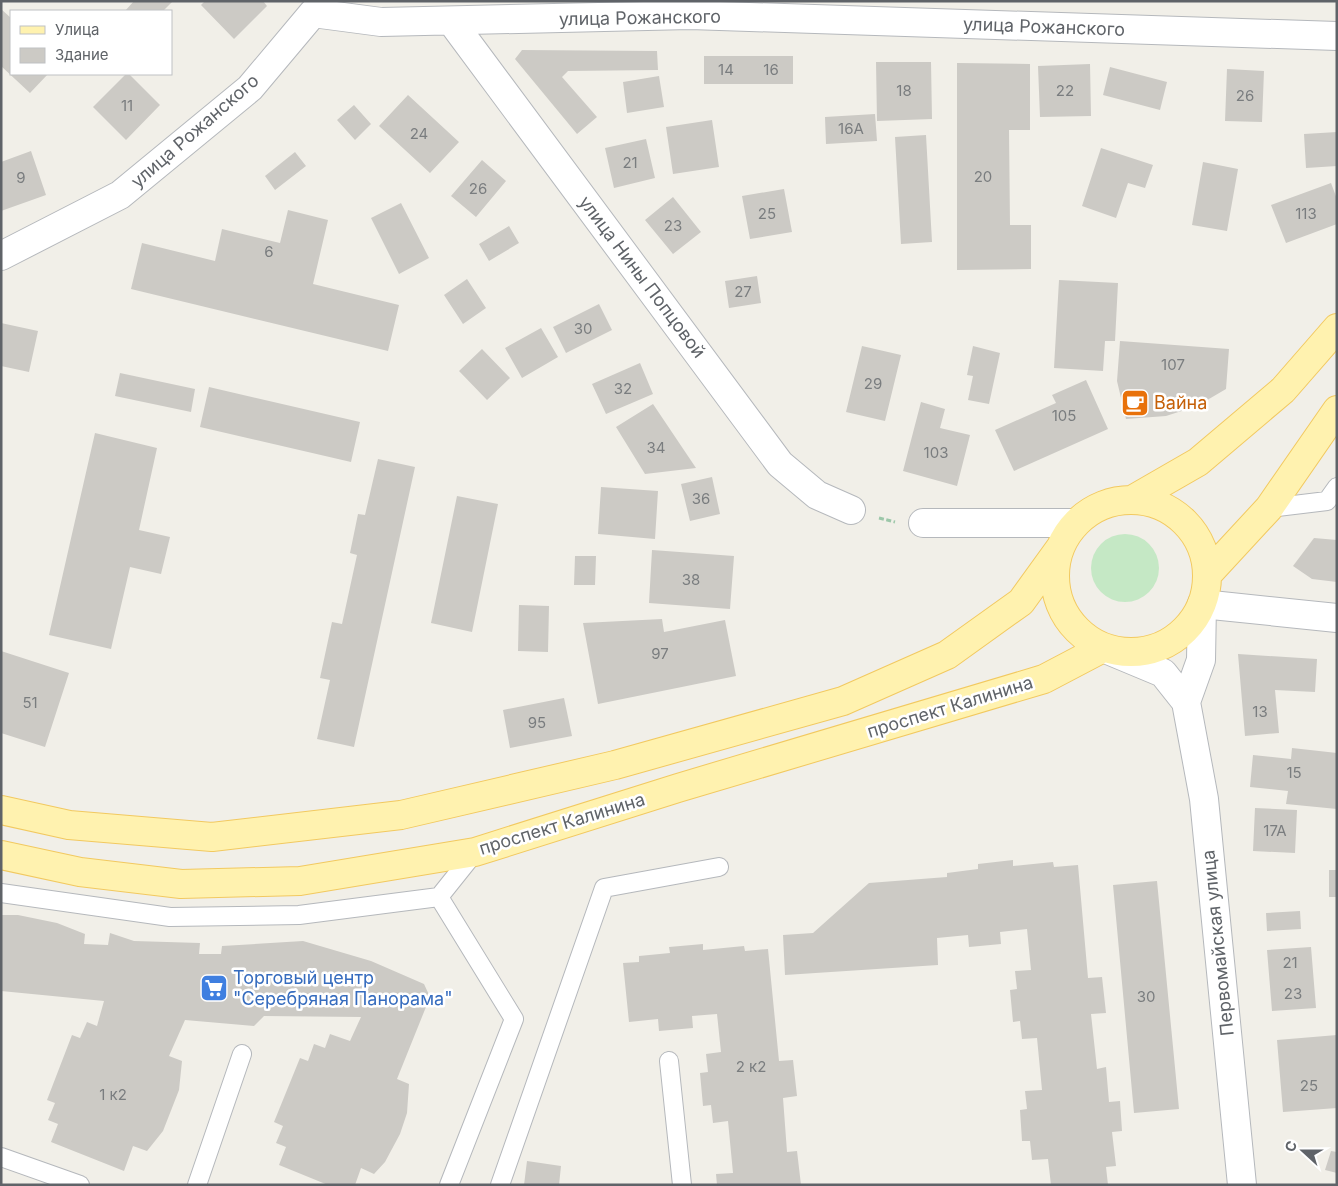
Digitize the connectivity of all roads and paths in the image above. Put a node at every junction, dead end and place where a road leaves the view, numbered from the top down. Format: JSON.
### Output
{"nodes":[{"id":1,"x":309,"y":7,"type":"edge"},
{"id":2,"x":690,"y":8,"type":"edge"},
{"id":3,"x":452,"y":22,"type":"junction"},
{"id":4,"x":1337,"y":36,"type":"edge"},
{"id":5,"x":1,"y":256,"type":"edge"},
{"id":6,"x":1337,"y":328,"type":"edge"},
{"id":7,"x":1337,"y":410,"type":"edge"},
{"id":8,"x":1337,"y":487,"type":"edge"},
{"id":9,"x":1132,"y":500,"type":"junction"},
{"id":10,"x":1269,"y":508,"type":"junction"},
{"id":11,"x":851,"y":510,"type":"joint"},
{"id":12,"x":923,"y":523,"type":"joint"},
{"id":13,"x":1075,"y":523,"type":"junction"},
{"id":14,"x":1060,"y":548,"type":"junction"},
{"id":15,"x":1207,"y":574,"type":"junction"},
{"id":16,"x":1202,"y":604,"type":"junction"},
{"id":17,"x":1337,"y":618,"type":"edge"},
{"id":18,"x":1103,"y":648,"type":"junction"},
{"id":19,"x":1186,"y":702,"type":"junction"},
{"id":20,"x":1,"y":810,"type":"edge"},
{"id":21,"x":475,"y":852,"type":"junction"},
{"id":22,"x":1,"y":855,"type":"edge"},
{"id":23,"x":718,"y":866,"type":"dead end"},
{"id":24,"x":1,"y":893,"type":"edge"},
{"id":25,"x":439,"y":897,"type":"junction"},
{"id":26,"x":242,"y":1054,"type":"dead end"},
{"id":27,"x":669,"y":1061,"type":"dead end"},
{"id":28,"x":1,"y":1157,"type":"edge"},
{"id":29,"x":80,"y":1185,"type":"edge"},
{"id":30,"x":197,"y":1185,"type":"edge"},
{"id":31,"x":449,"y":1185,"type":"edge"},
{"id":32,"x":500,"y":1185,"type":"edge"},
{"id":33,"x":682,"y":1185,"type":"edge"},
{"id":34,"x":1242,"y":1185,"type":"edge"}],
"edges":[{"from":1,"to":3,"type":"street","name":"улица Рожанского"},
{"from":1,"to":5,"type":"street","name":"улица Рожанского"},
{"from":2,"to":3,"type":"street","name":"улица Рожанского"},
{"from":2,"to":4,"type":"street","name":"улица Рожанского"},
{"from":3,"to":11,"type":"street","name":"улица Нины Попцовой"},
{"from":6,"to":9,"type":"main road"},
{"from":7,"to":10,"type":"main road"},
{"from":8,"to":10,"type":"lane"},
{"from":9,"to":13,"type":"main road"},
{"from":9,"to":15,"type":"main road"},
{"from":10,"to":15,"type":"main road"},
{"from":11,"to":12,"type":"path"},
{"from":12,"to":13,"type":"street"},
{"from":13,"to":14,"type":"main road"},
{"from":14,"to":18,"type":"main road"},
{"from":14,"to":20,"type":"main road"},
{"from":15,"to":16,"type":"main road"},
{"from":16,"to":17,"type":"street"},
{"from":16,"to":18,"type":"main road"},
{"from":16,"to":19,"type":"street"},
{"from":18,"to":19,"type":"street","name":"Первомайская улица"},
{"from":18,"to":21,"type":"main road","name":"проспект Калинина"},
{"from":19,"to":34,"type":"street","name":"Первомайская улица"},
{"from":21,"to":22,"type":"main road","name":"проспект Калинина"},
{"from":21,"to":25,"type":"lane"},
{"from":23,"to":32,"type":"lane"},
{"from":24,"to":25,"type":"lane"},
{"from":25,"to":31,"type":"lane"},
{"from":26,"to":30,"type":"lane"},
{"from":27,"to":33,"type":"lane"},
{"from":28,"to":29,"type":"lane"}]}
